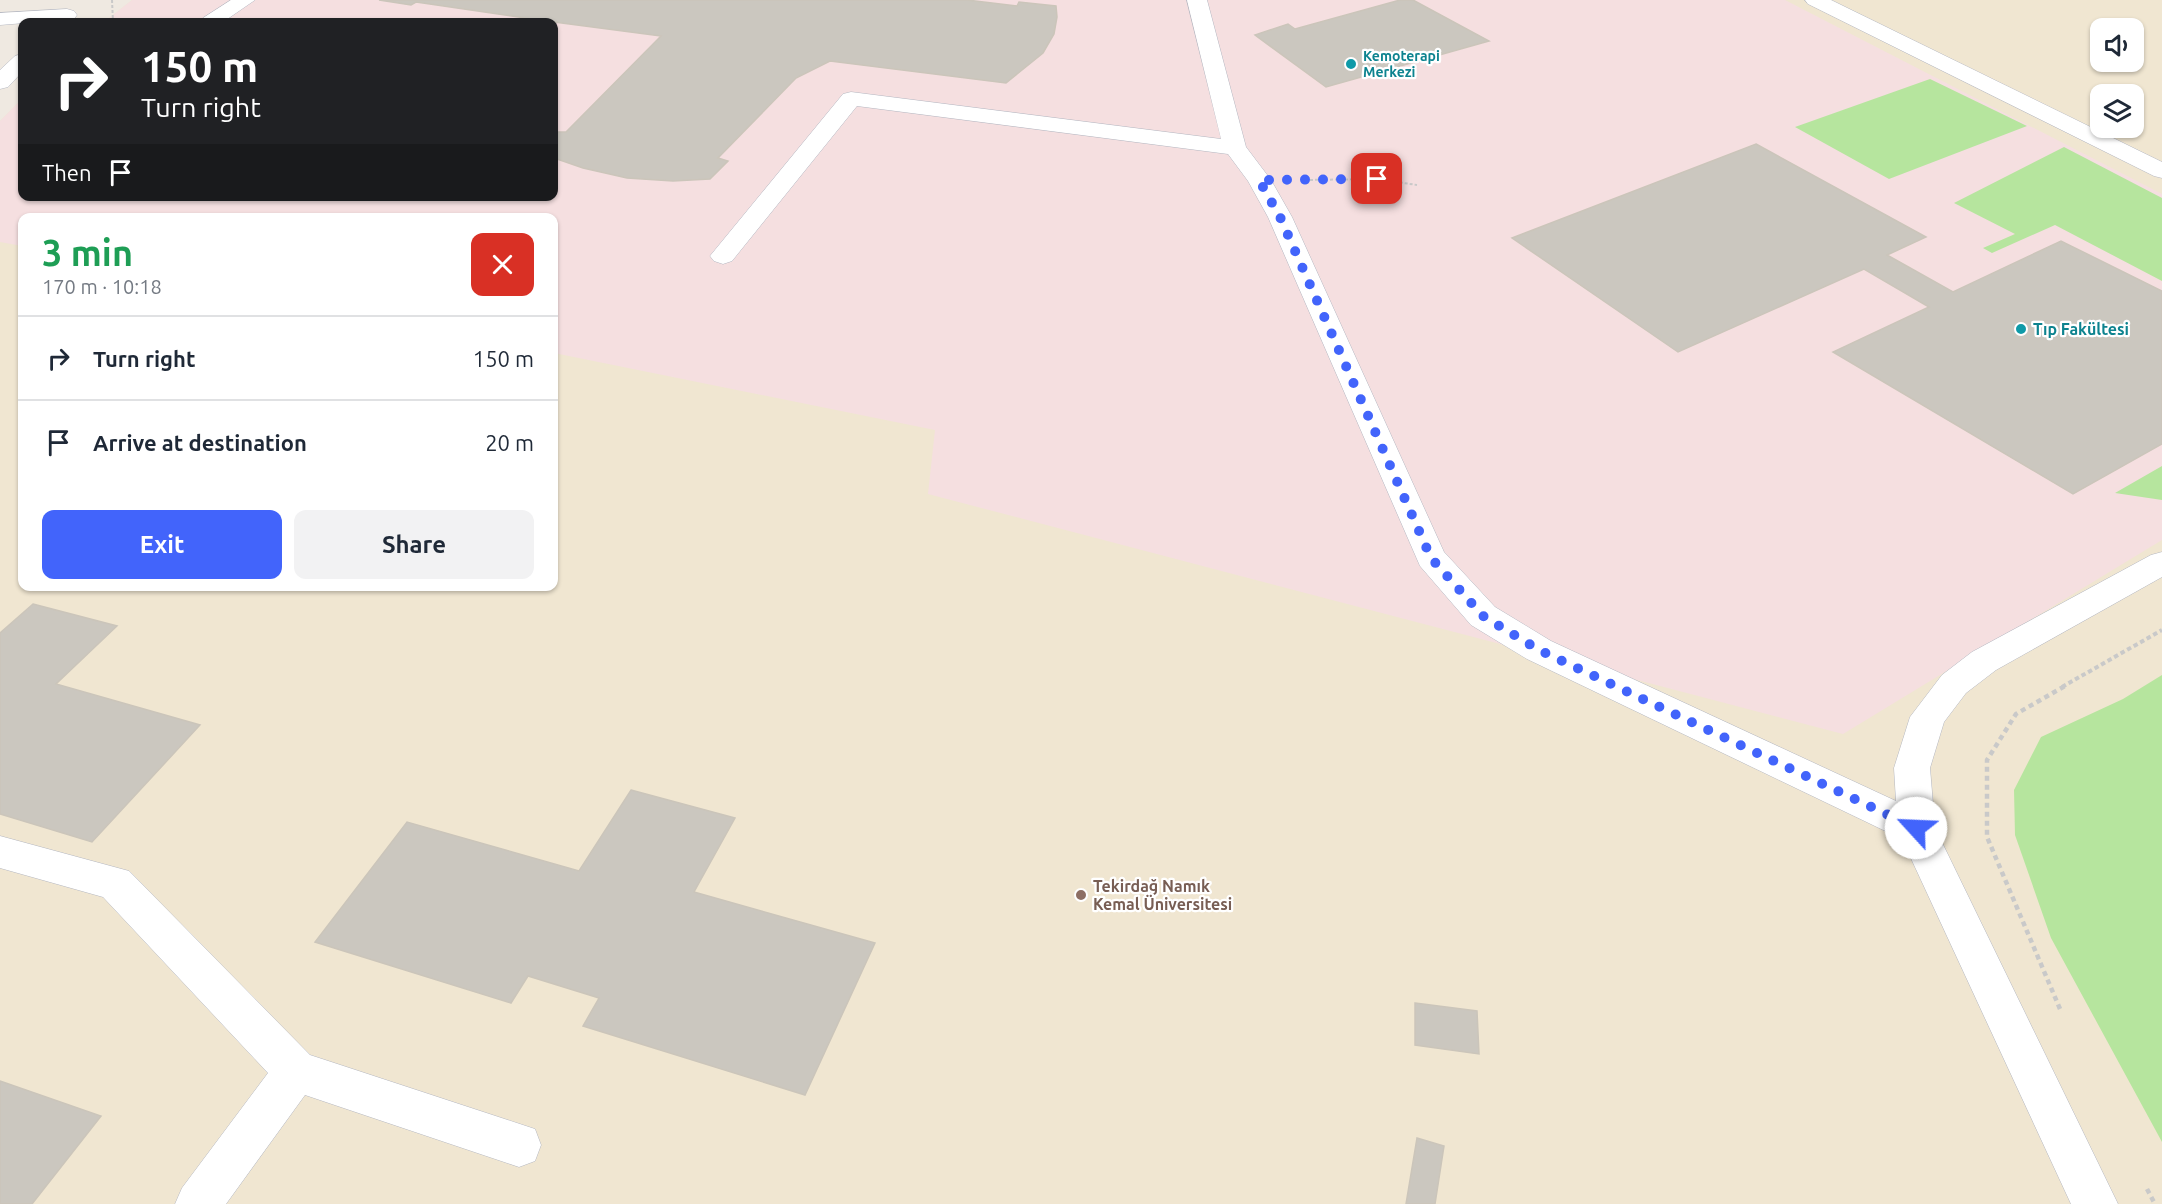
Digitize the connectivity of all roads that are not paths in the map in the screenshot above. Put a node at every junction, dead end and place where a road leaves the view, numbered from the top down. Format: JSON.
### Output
{"nodes":[{"id":1,"x":245,"y":0,"type":"edge"},
{"id":2,"x":1197,"y":0,"type":"edge"},
{"id":3,"x":1815,"y":0,"type":"edge"},
{"id":4,"x":69,"y":12,"type":"edge"},
{"id":5,"x":216,"y":18,"type":"edge"},
{"id":6,"x":0,"y":20,"type":"edge"},
{"id":7,"x":18,"y":64,"type":"edge"},
{"id":8,"x":0,"y":82,"type":"edge"},
{"id":9,"x":1235,"y":148,"type":"junction"},
{"id":10,"x":2162,"y":171,"type":"edge"},
{"id":11,"x":723,"y":256,"type":"dead end"},
{"id":12,"x":2162,"y":563,"type":"edge"},
{"id":13,"x":1916,"y":828,"type":"junction"},
{"id":14,"x":0,"y":852,"type":"edge"},
{"id":15,"x":296,"y":1071,"type":"junction"},
{"id":16,"x":519,"y":1145,"type":"dead end"},
{"id":17,"x":198,"y":1204,"type":"edge"},
{"id":18,"x":2095,"y":1204,"type":"edge"}],
"edges":[{"from":1,"to":5,"type":"street"},
{"from":2,"to":9,"type":"street"},
{"from":3,"to":10,"type":"street"},
{"from":4,"to":6,"type":"street"},
{"from":7,"to":8,"type":"street"},
{"from":9,"to":11,"type":"street"},
{"from":9,"to":13,"type":"street"},
{"from":12,"to":13,"type":"street"},
{"from":13,"to":18,"type":"street"},
{"from":14,"to":15,"type":"street"},
{"from":15,"to":16,"type":"street"},
{"from":15,"to":17,"type":"street"}]}
